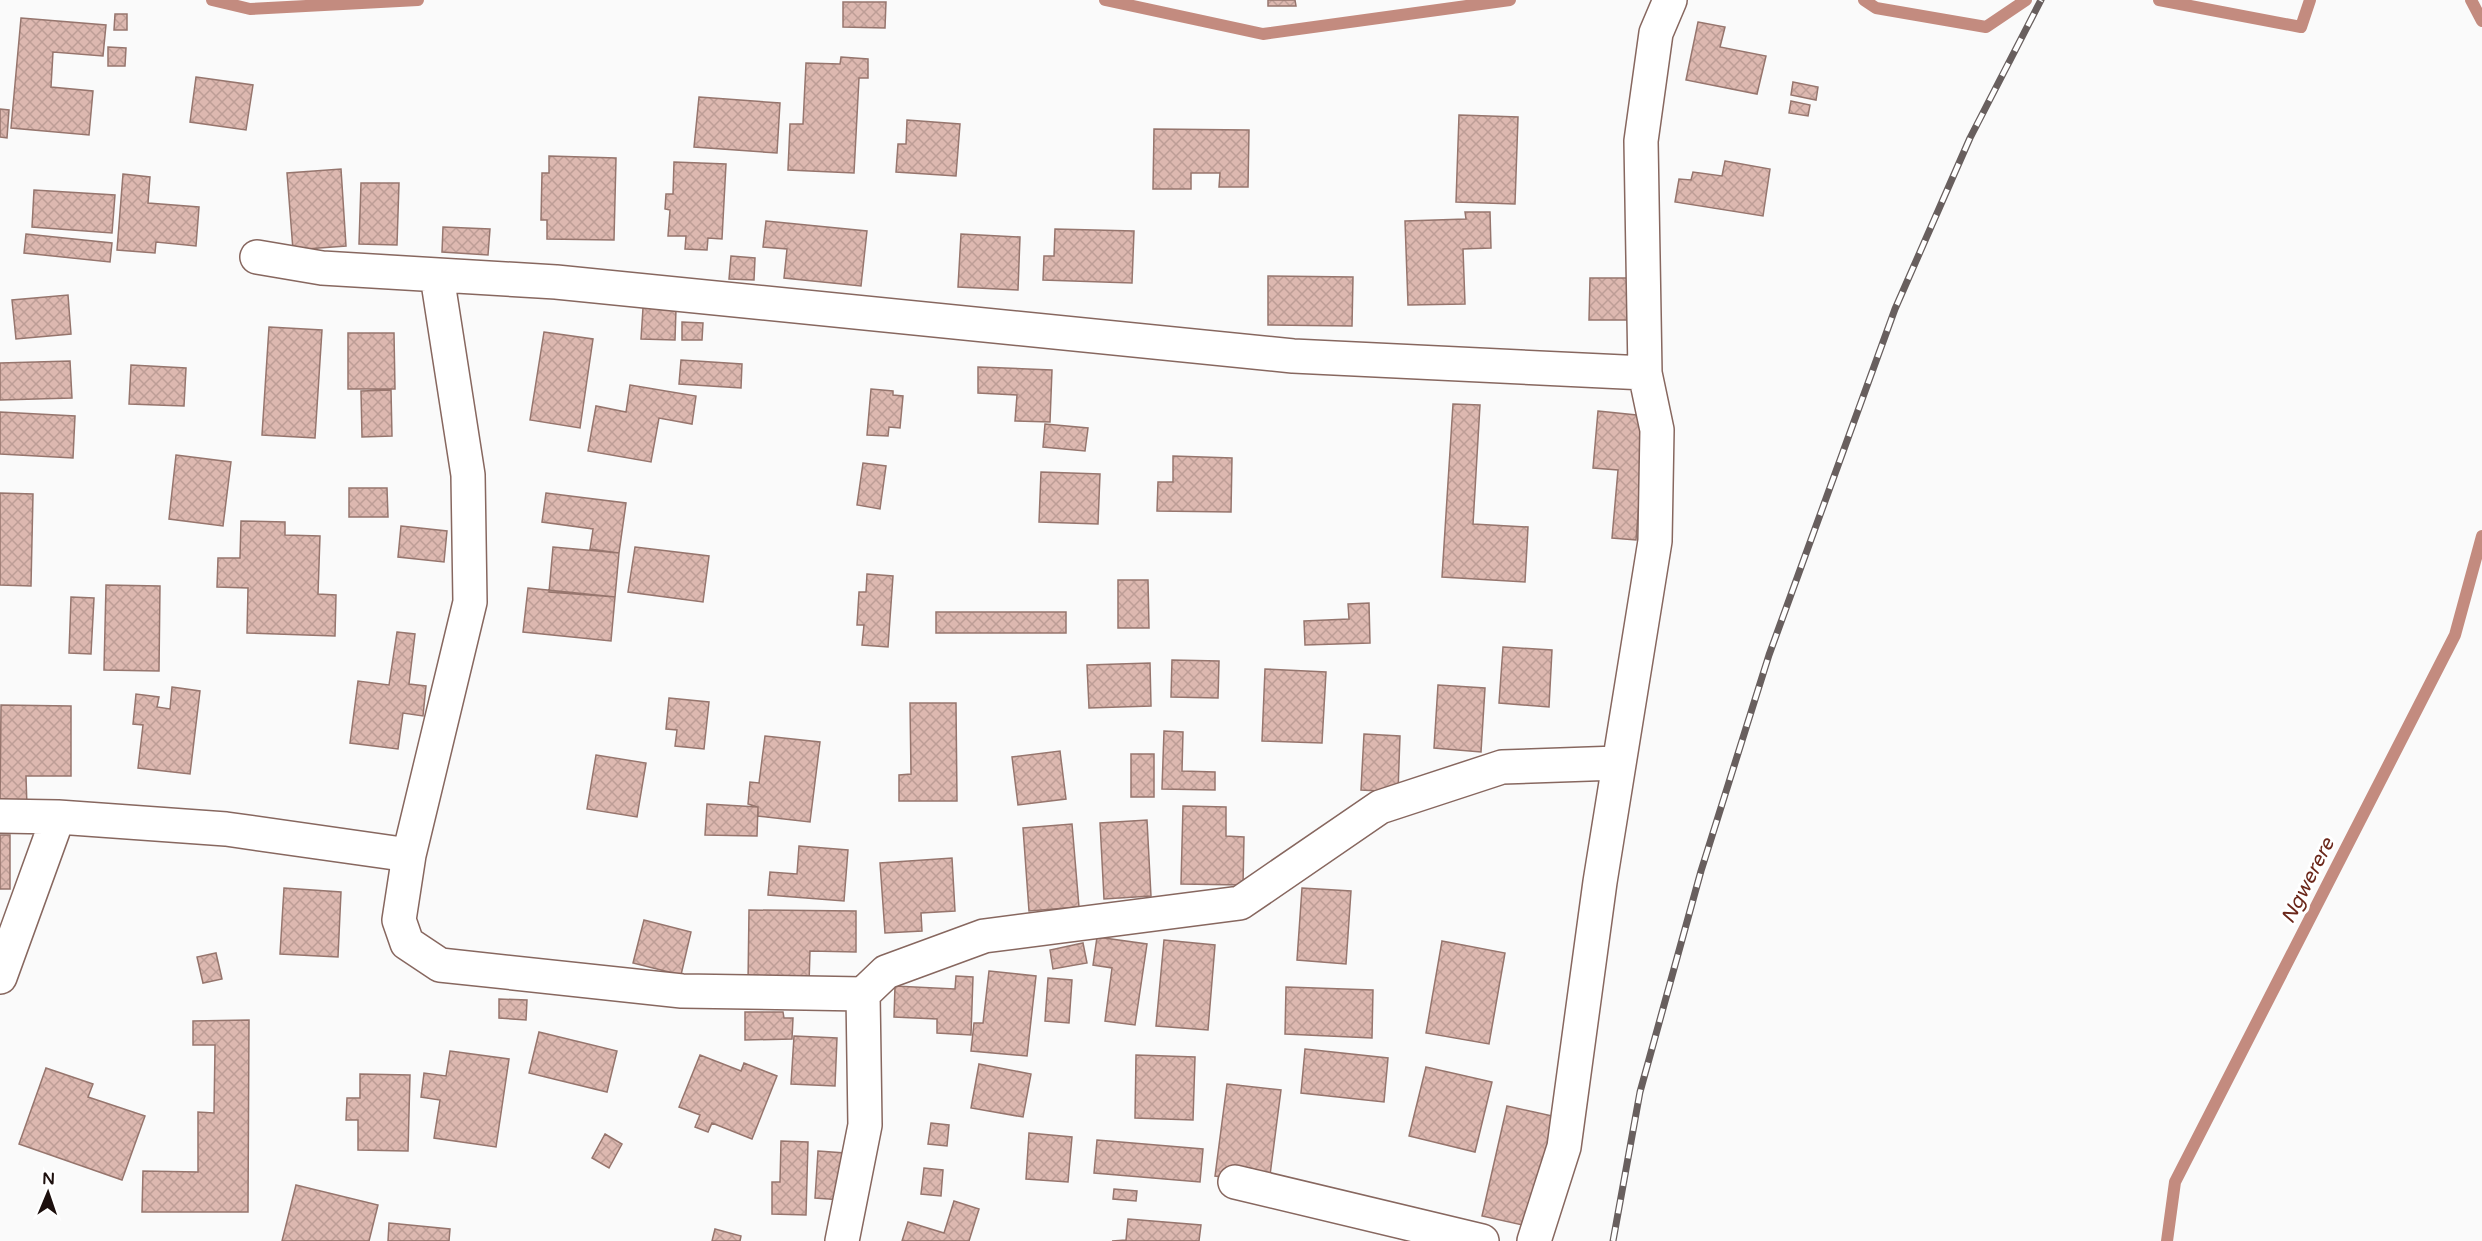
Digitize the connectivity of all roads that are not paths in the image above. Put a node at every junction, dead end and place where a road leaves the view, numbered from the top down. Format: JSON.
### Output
{"nodes":[{"id":1,"x":1670,"y":0,"type":"edge"},
{"id":2,"x":257,"y":257,"type":"dead end"},
{"id":3,"x":437,"y":276,"type":"junction"},
{"id":4,"x":1645,"y":373,"type":"junction"},
{"id":5,"x":1618,"y":763,"type":"junction"},
{"id":6,"x":0,"y":816,"type":"edge"},
{"id":7,"x":58,"y":817,"type":"junction"},
{"id":8,"x":409,"y":855,"type":"junction"},
{"id":9,"x":0,"y":977,"type":"edge"},
{"id":10,"x":863,"y":994,"type":"junction"},
{"id":11,"x":1235,"y":1182,"type":"dead end"},
{"id":12,"x":842,"y":1241,"type":"edge"},
{"id":13,"x":1482,"y":1241,"type":"edge"},
{"id":14,"x":1534,"y":1241,"type":"edge"}],
"edges":[{"from":1,"to":4,"type":"street"},
{"from":2,"to":3,"type":"street"},
{"from":3,"to":4,"type":"street"},
{"from":3,"to":8,"type":"street"},
{"from":4,"to":5,"type":"street"},
{"from":5,"to":10,"type":"street"},
{"from":5,"to":14,"type":"street"},
{"from":6,"to":7,"type":"street"},
{"from":7,"to":8,"type":"street"},
{"from":7,"to":9,"type":"street"},
{"from":8,"to":10,"type":"street"},
{"from":10,"to":12,"type":"street"},
{"from":11,"to":13,"type":"street"}]}
